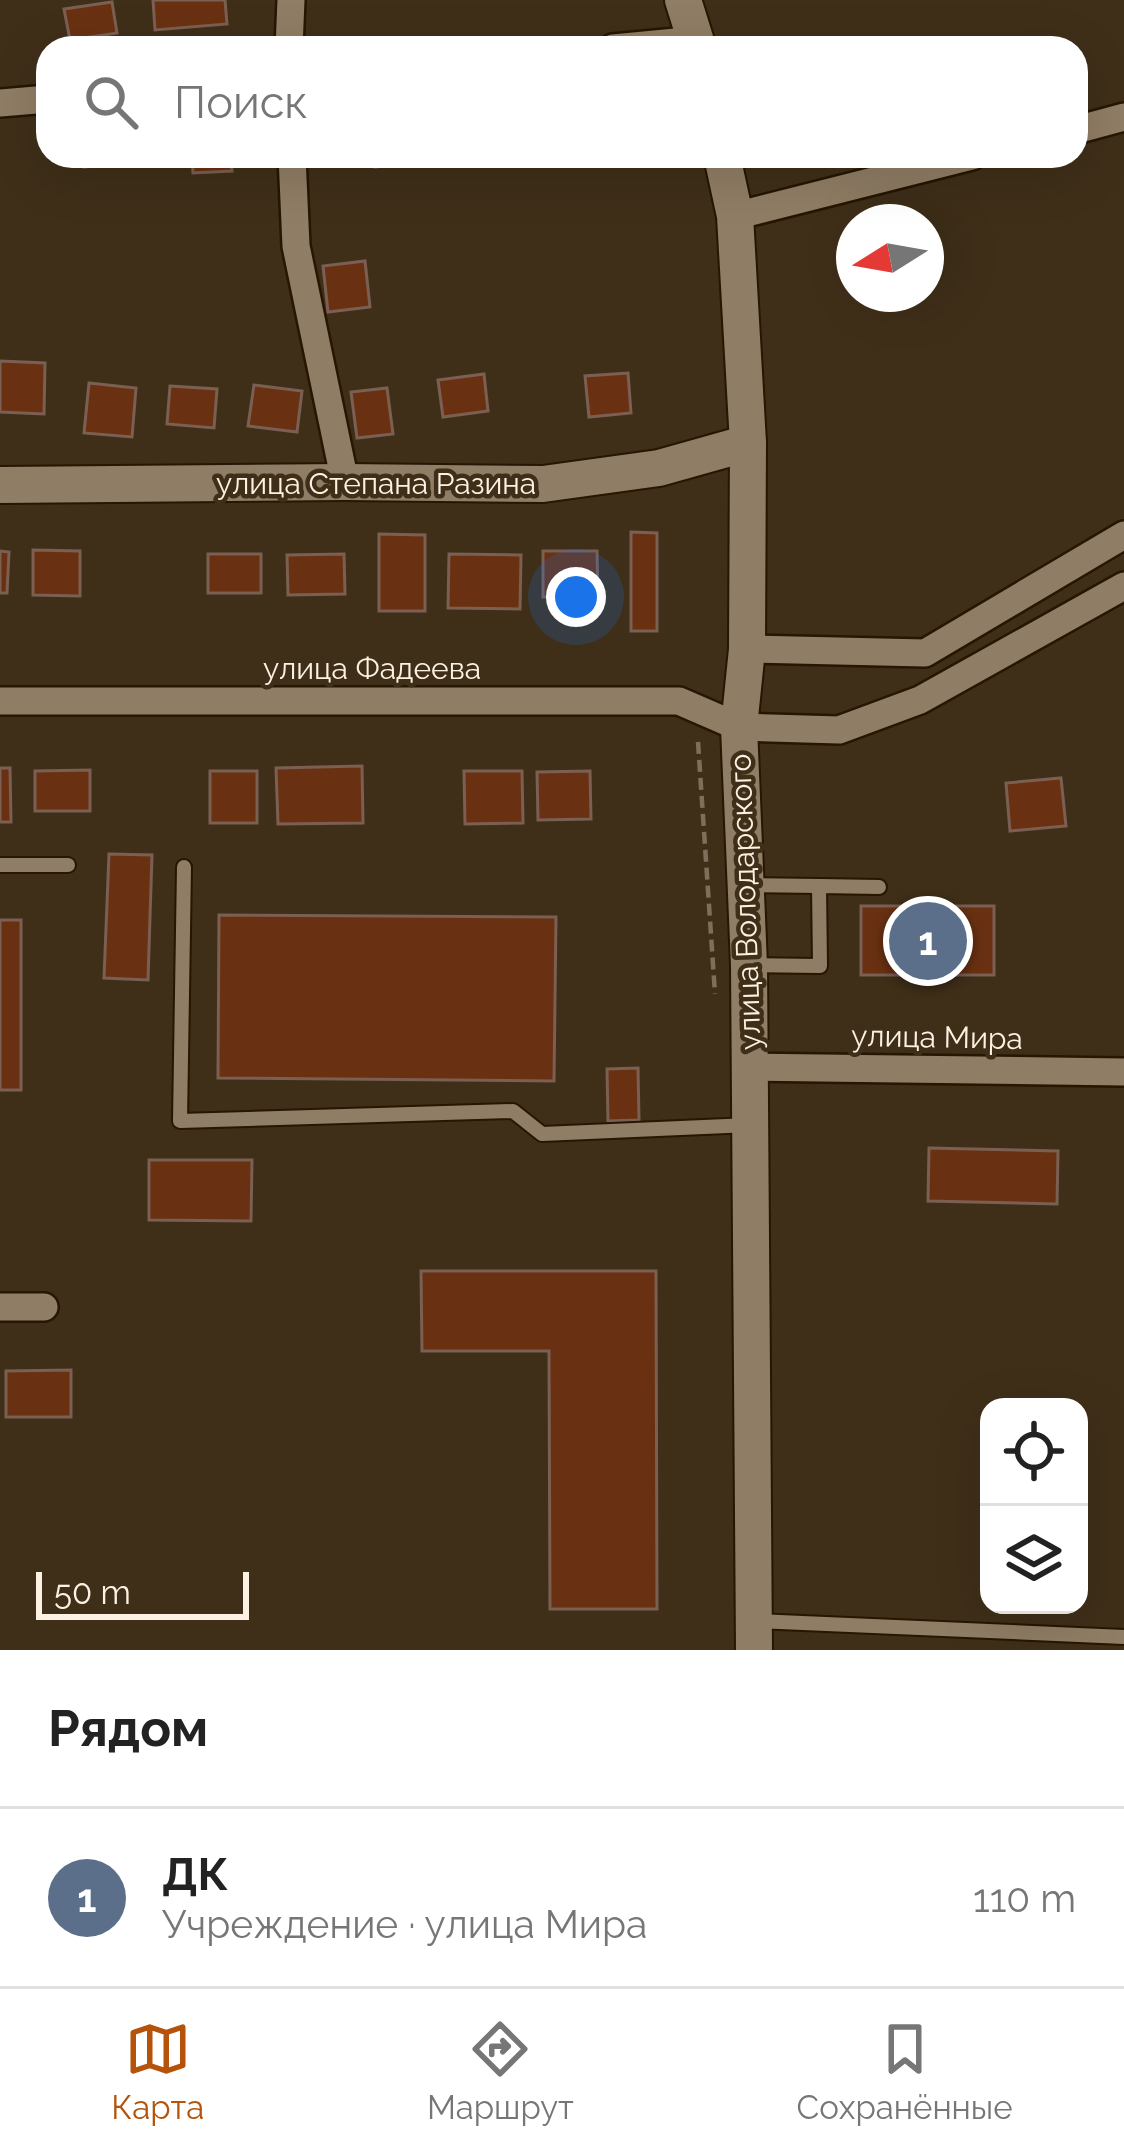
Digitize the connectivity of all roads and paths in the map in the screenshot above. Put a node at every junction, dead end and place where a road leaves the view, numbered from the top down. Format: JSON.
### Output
{"nodes":[{"id":1,"x":291,"y":0,"type":"edge"},
{"id":2,"x":683,"y":0,"type":"edge"},
{"id":3,"x":290,"y":36,"type":"edge"},
{"id":4,"x":695,"y":36,"type":"edge"},
{"id":5,"x":36,"y":100,"type":"edge"},
{"id":6,"x":0,"y":103,"type":"edge"},
{"id":7,"x":1124,"y":117,"type":"edge"},
{"id":8,"x":1088,"y":127,"type":"edge"},
{"id":9,"x":293,"y":168,"type":"edge"},
{"id":10,"x":725,"y":168,"type":"edge"},
{"id":11,"x":925,"y":168,"type":"edge"},
{"id":12,"x":735,"y":216,"type":"junction"},
{"id":13,"x":748,"y":443,"type":"junction"},
{"id":14,"x":345,"y":482,"type":"junction"},
{"id":15,"x":0,"y":485,"type":"edge"},
{"id":16,"x":1124,"y":536,"type":"edge"},
{"id":17,"x":1124,"y":586,"type":"edge"},
{"id":18,"x":747,"y":649,"type":"junction"},
{"id":19,"x":0,"y":700,"type":"edge"},
{"id":20,"x":740,"y":727,"type":"junction"},
{"id":21,"x":0,"y":865,"type":"edge"},
{"id":22,"x":68,"y":865,"type":"dead end"},
{"id":23,"x":184,"y":867,"type":"dead end"},
{"id":24,"x":746,"y":885,"type":"junction"},
{"id":25,"x":819,"y":886,"type":"junction"},
{"id":26,"x":879,"y":887,"type":"dead end"},
{"id":27,"x":749,"y":965,"type":"junction"},
{"id":28,"x":749,"y":1067,"type":"junction"},
{"id":29,"x":1124,"y":1072,"type":"edge"},
{"id":30,"x":750,"y":1125,"type":"junction"},
{"id":31,"x":0,"y":1307,"type":"edge"},
{"id":32,"x":44,"y":1307,"type":"dead end"},
{"id":33,"x":753,"y":1635,"type":"edge"},
{"id":34,"x":1124,"y":1636,"type":"edge"}],
"edges":[{"from":1,"to":3,"type":"street"},
{"from":2,"to":4,"type":"street"},
{"from":5,"to":6,"type":"street"},
{"from":7,"to":8,"type":"street"},
{"from":9,"to":14,"type":"street"},
{"from":10,"to":12,"type":"street","name":"улица Володарского"},
{"from":11,"to":12,"type":"street"},
{"from":12,"to":13,"type":"street","name":"улица Володарского"},
{"from":13,"to":14,"type":"street","name":"улица Степана Разина"},
{"from":13,"to":18,"type":"street","name":"улица Володарского"},
{"from":14,"to":15,"type":"street","name":"улица Степана Разина"},
{"from":16,"to":18,"type":"street"},
{"from":17,"to":20,"type":"street"},
{"from":18,"to":20,"type":"street","name":"улица Володарского"},
{"from":19,"to":20,"type":"street","name":"улица Фадеева"},
{"from":20,"to":24,"type":"street","name":"улица Володарского"},
{"from":21,"to":22,"type":"lane"},
{"from":23,"to":30,"type":"lane"},
{"from":24,"to":25,"type":"lane"},
{"from":24,"to":27,"type":"street","name":"улица Володарского"},
{"from":25,"to":26,"type":"lane"},
{"from":25,"to":27,"type":"lane"},
{"from":27,"to":28,"type":"street","name":"улица Володарского"},
{"from":28,"to":29,"type":"street","name":"улица Мира"},
{"from":28,"to":30,"type":"street","name":"улица Володарского"},
{"from":30,"to":33,"type":"street","name":"улица Володарского"},
{"from":31,"to":32,"type":"street"},
{"from":33,"to":34,"type":"lane"}]}
